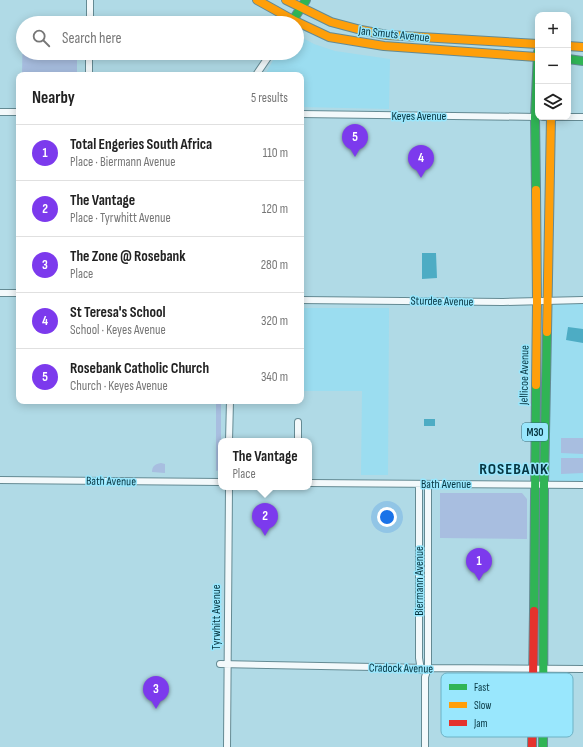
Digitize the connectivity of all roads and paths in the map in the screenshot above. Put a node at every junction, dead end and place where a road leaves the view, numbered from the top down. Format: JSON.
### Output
{"nodes":[{"id":1,"x":90,"y":0,"type":"edge"},
{"id":2,"x":257,"y":0,"type":"edge"},
{"id":3,"x":286,"y":0,"type":"edge"},
{"id":4,"x":306,"y":0,"type":"edge"},
{"id":5,"x":302,"y":9,"type":"junction"},
{"id":6,"x":90,"y":16,"type":"edge"},
{"id":7,"x":283,"y":16,"type":"edge"},
{"id":8,"x":297,"y":16,"type":"edge"},
{"id":9,"x":304,"y":27,"type":"edge"},
{"id":10,"x":535,"y":44,"type":"edge"},
{"id":11,"x":571,"y":46,"type":"edge"},
{"id":12,"x":583,"y":48,"type":"edge"},
{"id":13,"x":535,"y":55,"type":"edge"},
{"id":14,"x":571,"y":59,"type":"edge"},
{"id":15,"x":89,"y":60,"type":"edge"},
{"id":16,"x":266,"y":60,"type":"edge"},
{"id":17,"x":583,"y":61,"type":"edge"},
{"id":18,"x":89,"y":72,"type":"edge"},
{"id":19,"x":258,"y":72,"type":"edge"},
{"id":20,"x":0,"y":112,"type":"edge"},
{"id":21,"x":16,"y":112,"type":"edge"},
{"id":22,"x":304,"y":114,"type":"edge"},
{"id":23,"x":535,"y":117,"type":"edge"},
{"id":24,"x":571,"y":118,"type":"edge"},
{"id":25,"x":583,"y":118,"type":"edge"},
{"id":26,"x":538,"y":120,"type":"edge"},
{"id":27,"x":551,"y":120,"type":"edge"},
{"id":28,"x":0,"y":293,"type":"edge"},
{"id":29,"x":16,"y":293,"type":"edge"},
{"id":30,"x":304,"y":300,"type":"edge"},
{"id":31,"x":583,"y":300,"type":"edge"},
{"id":32,"x":548,"y":301,"type":"junction"},
{"id":33,"x":537,"y":302,"type":"junction"},
{"id":34,"x":230,"y":404,"type":"edge"},
{"id":35,"x":298,"y":422,"type":"dead end"},
{"id":36,"x":229,"y":438,"type":"edge"},
{"id":37,"x":298,"y":438,"type":"edge"},
{"id":38,"x":0,"y":480,"type":"edge"},
{"id":39,"x":218,"y":482,"type":"edge"},
{"id":40,"x":312,"y":483,"type":"edge"},
{"id":41,"x":419,"y":484,"type":"junction"},
{"id":42,"x":428,"y":484,"type":"junction"},
{"id":43,"x":534,"y":485,"type":"junction"},
{"id":44,"x":544,"y":485,"type":"junction"},
{"id":45,"x":583,"y":485,"type":"edge"},
{"id":46,"x":229,"y":490,"type":"edge"},
{"id":47,"x":419,"y":582,"type":"junction"},
{"id":48,"x":428,"y":582,"type":"junction"},
{"id":49,"x":220,"y":664,"type":"dead end"},
{"id":50,"x":228,"y":664,"type":"junction"},
{"id":51,"x":420,"y":668,"type":"junction"},
{"id":52,"x":428,"y":668,"type":"junction"},
{"id":53,"x":533,"y":669,"type":"junction"},
{"id":54,"x":543,"y":669,"type":"junction"},
{"id":55,"x":583,"y":669,"type":"edge"},
{"id":56,"x":533,"y":673,"type":"edge"},
{"id":57,"x":543,"y":673,"type":"edge"},
{"id":58,"x":425,"y":677,"type":"junction"},
{"id":59,"x":532,"y":737,"type":"edge"},
{"id":60,"x":542,"y":737,"type":"edge"},
{"id":61,"x":227,"y":747,"type":"edge"},
{"id":62,"x":425,"y":747,"type":"edge"},
{"id":63,"x":532,"y":747,"type":"edge"},
{"id":64,"x":542,"y":747,"type":"edge"}],
"edges":[{"from":1,"to":6,"type":"street"},
{"from":2,"to":7,"type":"main road","name":"Jan Smuts Avenue"},
{"from":3,"to":5,"type":"main road","name":"Jan Smuts Avenue"},
{"from":4,"to":5,"type":"main road"},
{"from":5,"to":8,"type":"main road"},
{"from":5,"to":10,"type":"main road","name":"Jan Smuts Avenue"},
{"from":9,"to":13,"type":"main road","name":"Jan Smuts Avenue"},
{"from":11,"to":12,"type":"main road"},
{"from":14,"to":17,"type":"main road"},
{"from":15,"to":18,"type":"street"},
{"from":16,"to":19,"type":"street"},
{"from":20,"to":21,"type":"street"},
{"from":22,"to":23,"type":"street","name":"Keyes Avenue"},
{"from":24,"to":25,"type":"street","name":"Keyes Avenue"},
{"from":26,"to":33,"type":"main road","name":"Jellicoe Avenue","number":"M30"},
{"from":27,"to":32,"type":"main road","name":"Jellicoe Avenue","number":"M30"},
{"from":28,"to":29,"type":"street"},
{"from":30,"to":33,"type":"street","name":"Sturdee Avenue"},
{"from":31,"to":32,"type":"street","name":"Sturdee Avenue"},
{"from":32,"to":33,"type":"street","name":"Sturdee Avenue"},
{"from":32,"to":44,"type":"main road","name":"Jellicoe Avenue","number":"M30"},
{"from":33,"to":43,"type":"main road","name":"Jellicoe Avenue","number":"M30"},
{"from":34,"to":36,"type":"street"},
{"from":35,"to":37,"type":"street"},
{"from":38,"to":39,"type":"street","name":"Bath Avenue"},
{"from":40,"to":41,"type":"street","name":"Bath Avenue"},
{"from":41,"to":42,"type":"street","name":"Bath Avenue"},
{"from":41,"to":47,"type":"street","name":"Biermann Avenue"},
{"from":42,"to":43,"type":"street","name":"Bath Avenue"},
{"from":42,"to":48,"type":"street","name":"Biermann Avenue"},
{"from":43,"to":44,"type":"street","name":"Bath Avenue"},
{"from":43,"to":53,"type":"main road","name":"Jellicoe Avenue","number":"M30"},
{"from":44,"to":45,"type":"street","name":"Bath Avenue"},
{"from":44,"to":54,"type":"main road","name":"Jellicoe Avenue","number":"M30"},
{"from":46,"to":50,"type":"street","name":"Tyrwhitt Avenue"},
{"from":47,"to":48,"type":"street"},
{"from":47,"to":51,"type":"street","name":"Biermann Avenue"},
{"from":48,"to":52,"type":"street","name":"Biermann Avenue"},
{"from":49,"to":50,"type":"street","name":"Cradock Avenue"},
{"from":50,"to":51,"type":"street","name":"Cradock Avenue"},
{"from":50,"to":61,"type":"street","name":"Tyrwhitt Avenue"},
{"from":51,"to":52,"type":"street","name":"Cradock Avenue"},
{"from":51,"to":58,"type":"street","name":"Biermann Avenue"},
{"from":52,"to":53,"type":"street","name":"Cradock Avenue"},
{"from":52,"to":58,"type":"street","name":"Biermann Avenue"},
{"from":53,"to":54,"type":"street","name":"Cradock Avenue"},
{"from":53,"to":56,"type":"main road","name":"Jellicoe Avenue","number":"M30"},
{"from":54,"to":55,"type":"street","name":"Cradock Avenue"},
{"from":54,"to":57,"type":"main road","name":"Jellicoe Avenue","number":"M30"},
{"from":58,"to":62,"type":"street","name":"Biermann Avenue"},
{"from":59,"to":63,"type":"main road","name":"Jellicoe Avenue","number":"M30"},
{"from":60,"to":64,"type":"main road","name":"Jellicoe Avenue","number":"M30"}]}
